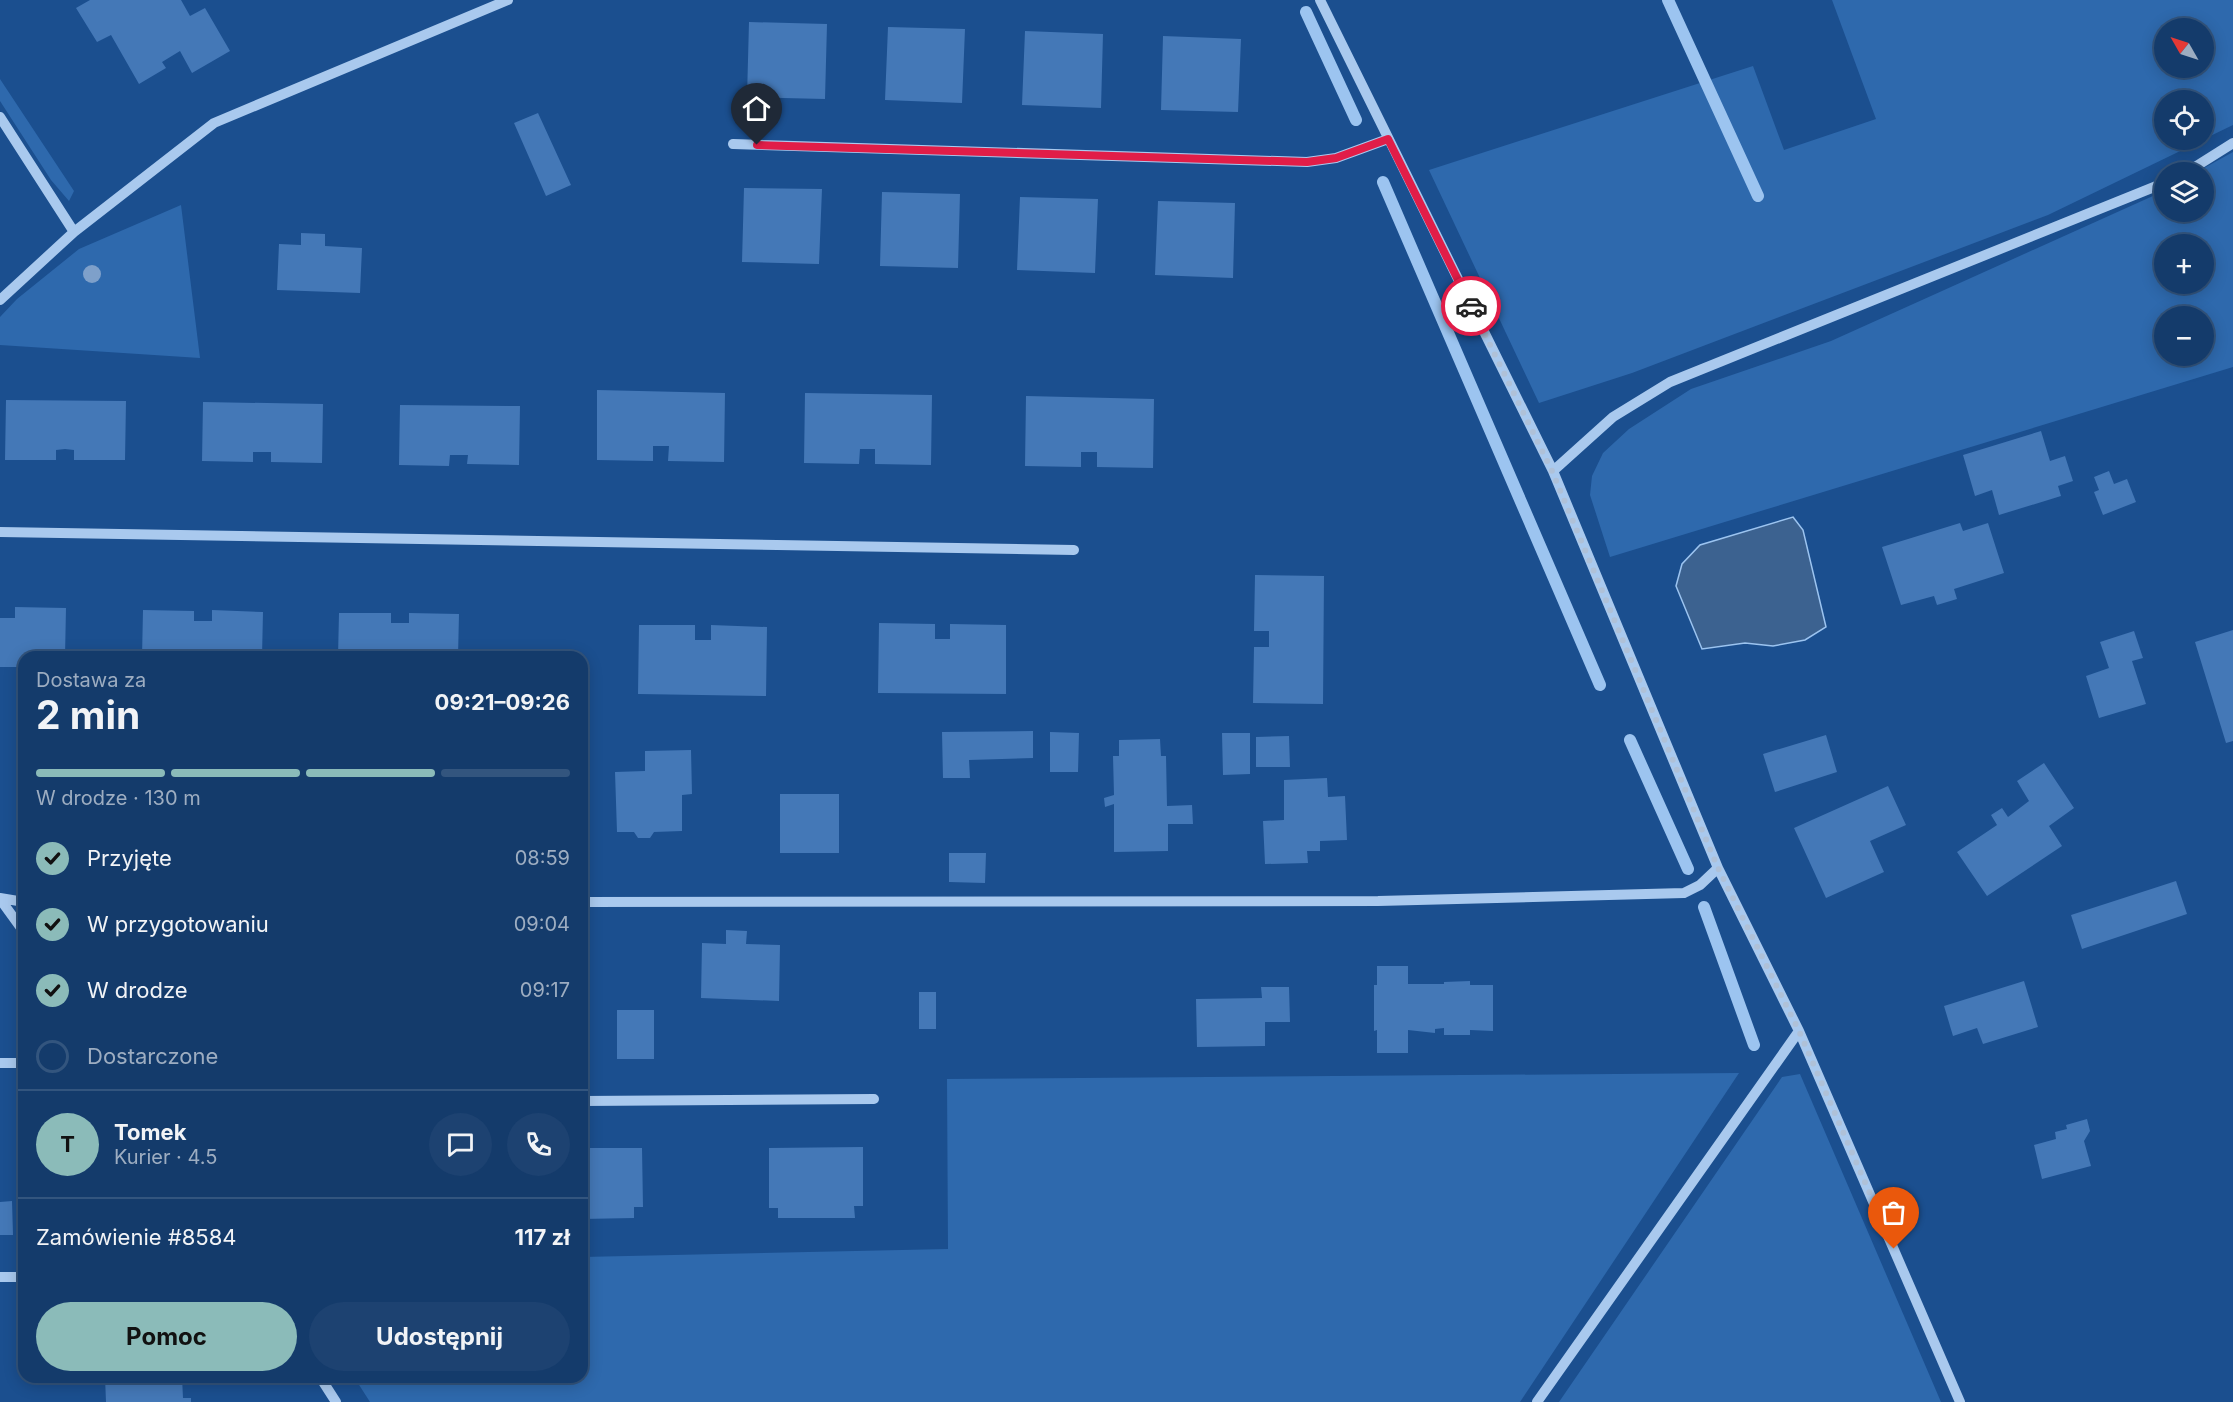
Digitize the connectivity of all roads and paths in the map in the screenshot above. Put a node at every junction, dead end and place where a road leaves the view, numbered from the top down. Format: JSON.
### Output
{"nodes":[{"id":1,"x":508,"y":0,"type":"edge"},
{"id":2,"x":1320,"y":0,"type":"edge"},
{"id":3,"x":0,"y":117,"type":"edge"},
{"id":4,"x":1388,"y":139,"type":"junction"},
{"id":5,"x":2233,"y":143,"type":"edge"},
{"id":6,"x":733,"y":144,"type":"dead end"},
{"id":7,"x":2203,"y":162,"type":"edge"},
{"id":8,"x":2154,"y":187,"type":"edge"},
{"id":9,"x":74,"y":232,"type":"junction"},
{"id":10,"x":0,"y":300,"type":"edge"},
{"id":11,"x":1552,"y":471,"type":"junction"},
{"id":12,"x":0,"y":532,"type":"edge"},
{"id":13,"x":1074,"y":549,"type":"dead end"},
{"id":14,"x":1718,"y":868,"type":"junction"},
{"id":15,"x":0,"y":898,"type":"edge"},
{"id":16,"x":18,"y":901,"type":"edge"},
{"id":17,"x":588,"y":902,"type":"edge"},
{"id":18,"x":18,"y":924,"type":"edge"},
{"id":19,"x":1799,"y":1031,"type":"junction"},
{"id":20,"x":0,"y":1063,"type":"edge"},
{"id":21,"x":18,"y":1063,"type":"edge"},
{"id":22,"x":874,"y":1099,"type":"dead end"},
{"id":23,"x":588,"y":1101,"type":"edge"},
{"id":24,"x":0,"y":1277,"type":"edge"},
{"id":25,"x":18,"y":1277,"type":"edge"},
{"id":26,"x":324,"y":1383,"type":"edge"},
{"id":27,"x":336,"y":1402,"type":"edge"},
{"id":28,"x":1537,"y":1402,"type":"edge"},
{"id":29,"x":1960,"y":1402,"type":"edge"}],
"edges":[{"from":1,"to":9,"type":"street"},
{"from":2,"to":4,"type":"street"},
{"from":3,"to":9,"type":"street"},
{"from":4,"to":6,"type":"street"},
{"from":4,"to":11,"type":"street"},
{"from":5,"to":7,"type":"street"},
{"from":8,"to":11,"type":"street"},
{"from":9,"to":10,"type":"street"},
{"from":11,"to":14,"type":"street"},
{"from":12,"to":13,"type":"street"},
{"from":14,"to":17,"type":"street"},
{"from":14,"to":19,"type":"street"},
{"from":15,"to":16,"type":"street"},
{"from":15,"to":18,"type":"street"},
{"from":19,"to":28,"type":"street"},
{"from":19,"to":29,"type":"street"},
{"from":20,"to":21,"type":"street"},
{"from":22,"to":23,"type":"street"},
{"from":24,"to":25,"type":"street"},
{"from":26,"to":27,"type":"street"}]}
